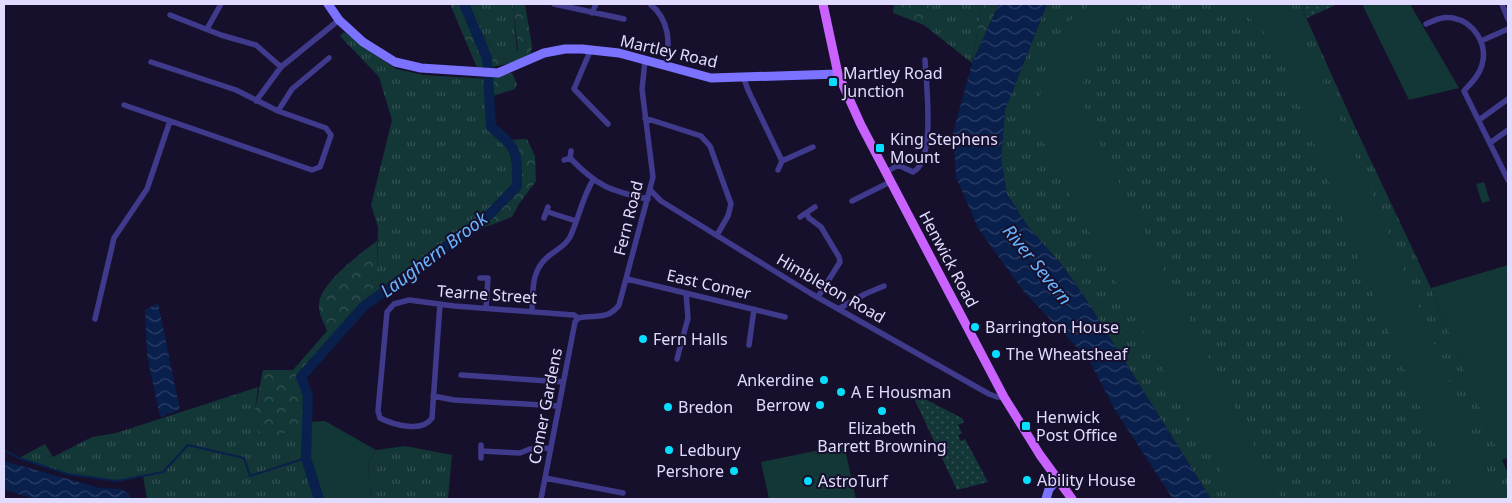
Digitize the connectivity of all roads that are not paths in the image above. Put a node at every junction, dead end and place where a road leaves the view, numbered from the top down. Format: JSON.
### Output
{"nodes":[{"id":1,"x":221,"y":4,"type":"edge"},
{"id":2,"x":328,"y":4,"type":"edge"},
{"id":3,"x":554,"y":4,"type":"edge"},
{"id":4,"x":596,"y":4,"type":"edge"},
{"id":5,"x":650,"y":4,"type":"edge"},
{"id":6,"x":823,"y":4,"type":"edge"},
{"id":7,"x":1502,"y":4,"type":"edge"},
{"id":8,"x":592,"y":13,"type":"junction"},
{"id":9,"x":170,"y":15,"type":"dead end"},
{"id":10,"x":1508,"y":19,"type":"edge"},
{"id":11,"x":339,"y":20,"type":"junction"},
{"id":12,"x":624,"y":20,"type":"dead end"},
{"id":13,"x":1426,"y":24,"type":"dead end"},
{"id":14,"x":207,"y":29,"type":"junction"},
{"id":15,"x":1508,"y":29,"type":"edge"},
{"id":16,"x":1481,"y":41,"type":"junction"},
{"id":17,"x":591,"y":49,"type":"junction"},
{"id":18,"x":329,"y":58,"type":"dead end"},
{"id":19,"x":925,"y":60,"type":"dead end"},
{"id":20,"x":645,"y":61,"type":"junction"},
{"id":21,"x":151,"y":62,"type":"dead end"},
{"id":22,"x":666,"y":66,"type":"junction"},
{"id":23,"x":281,"y":67,"type":"junction"},
{"id":24,"x":838,"y":74,"type":"junction"},
{"id":25,"x":744,"y":78,"type":"junction"},
{"id":26,"x":1508,"y":99,"type":"edge"},
{"id":27,"x":256,"y":100,"type":"junction"},
{"id":28,"x":124,"y":105,"type":"dead end"},
{"id":29,"x":278,"y":111,"type":"junction"},
{"id":30,"x":607,"y":112,"type":"dead end"},
{"id":31,"x":602,"y":118,"type":"junction"},
{"id":32,"x":645,"y":118,"type":"junction"},
{"id":33,"x":1479,"y":120,"type":"junction"},
{"id":34,"x":170,"y":121,"type":"junction"},
{"id":35,"x":608,"y":124,"type":"dead end"},
{"id":36,"x":1508,"y":130,"type":"edge"},
{"id":37,"x":1490,"y":143,"type":"junction"},
{"id":38,"x":814,"y":146,"type":"dead end"},
{"id":39,"x":568,"y":156,"type":"dead end"},
{"id":40,"x":782,"y":161,"type":"junction"},
{"id":41,"x":778,"y":170,"type":"dead end"},
{"id":42,"x":885,"y":173,"type":"junction"},
{"id":43,"x":593,"y":180,"type":"junction"},
{"id":44,"x":1508,"y":180,"type":"edge"},
{"id":45,"x":890,"y":182,"type":"junction"},
{"id":46,"x":650,"y":190,"type":"junction"},
{"id":47,"x":648,"y":199,"type":"junction"},
{"id":48,"x":852,"y":201,"type":"dead end"},
{"id":49,"x":815,"y":207,"type":"dead end"},
{"id":50,"x":547,"y":212,"type":"dead end"},
{"id":51,"x":806,"y":213,"type":"junction"},
{"id":52,"x":800,"y":217,"type":"dead end"},
{"id":53,"x":576,"y":221,"type":"junction"},
{"id":54,"x":717,"y":235,"type":"junction"},
{"id":55,"x":480,"y":278,"type":"dead end"},
{"id":56,"x":627,"y":279,"type":"junction"},
{"id":57,"x":884,"y":286,"type":"dead end"},
{"id":58,"x":686,"y":293,"type":"junction"},
{"id":59,"x":818,"y":297,"type":"junction"},
{"id":60,"x":440,"y":304,"type":"junction"},
{"id":61,"x":486,"y":308,"type":"junction"},
{"id":62,"x":754,"y":309,"type":"junction"},
{"id":63,"x":838,"y":309,"type":"junction"},
{"id":64,"x":532,"y":311,"type":"junction"},
{"id":65,"x":785,"y":317,"type":"dead end"},
{"id":66,"x":578,"y":318,"type":"junction"},
{"id":67,"x":95,"y":319,"type":"dead end"},
{"id":68,"x":749,"y":345,"type":"dead end"},
{"id":69,"x":677,"y":359,"type":"dead end"},
{"id":70,"x":461,"y":375,"type":"dead end"},
{"id":71,"x":563,"y":382,"type":"junction"},
{"id":72,"x":434,"y":396,"type":"junction"},
{"id":73,"x":1004,"y":397,"type":"junction"},
{"id":74,"x":559,"y":406,"type":"junction"},
{"id":75,"x":551,"y":448,"type":"junction"},
{"id":76,"x":481,"y":458,"type":"dead end"},
{"id":77,"x":545,"y":478,"type":"junction"},
{"id":78,"x":1057,"y":480,"type":"junction"},
{"id":79,"x":623,"y":493,"type":"dead end"},
{"id":80,"x":542,"y":499,"type":"edge"},
{"id":81,"x":1046,"y":499,"type":"edge"},
{"id":82,"x":1072,"y":499,"type":"edge"}],
"edges":[{"from":1,"to":14,"type":"street"},
{"from":2,"to":11,"type":"main road"},
{"from":3,"to":8,"type":"street"},
{"from":4,"to":8,"type":"street"},
{"from":5,"to":22,"type":"street"},
{"from":6,"to":24,"type":"main road","name":"Henwick Road"},
{"from":7,"to":10,"type":"street"},
{"from":8,"to":12,"type":"street"},
{"from":9,"to":14,"type":"street"},
{"from":11,"to":17,"type":"main road","name":"Martley Road"},
{"from":11,"to":23,"type":"street"},
{"from":13,"to":16,"type":"street"},
{"from":14,"to":23,"type":"street"},
{"from":15,"to":16,"type":"street"},
{"from":16,"to":33,"type":"street"},
{"from":17,"to":20,"type":"main road","name":"Martley Road"},
{"from":17,"to":31,"type":"street"},
{"from":18,"to":29,"type":"street"},
{"from":19,"to":42,"type":"street"},
{"from":20,"to":22,"type":"main road","name":"Martley Road"},
{"from":20,"to":32,"type":"street","name":"Fern Road"},
{"from":21,"to":27,"type":"street"},
{"from":22,"to":25,"type":"main road","name":"Martley Road"},
{"from":23,"to":27,"type":"street"},
{"from":24,"to":25,"type":"main road","name":"Martley Road"},
{"from":24,"to":42,"type":"main road","name":"Henwick Road"},
{"from":25,"to":40,"type":"street"},
{"from":26,"to":33,"type":"street"},
{"from":27,"to":29,"type":"street"},
{"from":28,"to":34,"type":"street"},
{"from":29,"to":34,"type":"street"},
{"from":30,"to":31,"type":"street"},
{"from":31,"to":35,"type":"street"},
{"from":32,"to":46,"type":"street","name":"Fern Road"},
{"from":32,"to":54,"type":"street"},
{"from":33,"to":37,"type":"street"},
{"from":34,"to":67,"type":"street"},
{"from":36,"to":37,"type":"street"},
{"from":37,"to":44,"type":"street"},
{"from":38,"to":40,"type":"street"},
{"from":39,"to":43,"type":"street"},
{"from":40,"to":41,"type":"street"},
{"from":42,"to":45,"type":"main road","name":"Henwick Road"},
{"from":43,"to":47,"type":"street"},
{"from":43,"to":53,"type":"street"},
{"from":45,"to":48,"type":"street"},
{"from":45,"to":73,"type":"main road","name":"Henwick Road"},
{"from":46,"to":47,"type":"street","name":"Fern Road"},
{"from":46,"to":54,"type":"street","name":"Himbleton Road"},
{"from":47,"to":56,"type":"street","name":"Fern Road"},
{"from":49,"to":51,"type":"street"},
{"from":50,"to":53,"type":"street"},
{"from":51,"to":52,"type":"street"},
{"from":51,"to":59,"type":"street"},
{"from":53,"to":64,"type":"street"},
{"from":54,"to":59,"type":"street","name":"Himbleton Road"},
{"from":55,"to":61,"type":"street"},
{"from":56,"to":58,"type":"street","name":"East Comer"},
{"from":56,"to":66,"type":"street","name":"Fern Road"},
{"from":57,"to":63,"type":"street"},
{"from":58,"to":62,"type":"street","name":"East Comer"},
{"from":58,"to":69,"type":"street"},
{"from":59,"to":63,"type":"street","name":"Himbleton Road"},
{"from":60,"to":61,"type":"street","name":"Tearne Street"},
{"from":60,"to":72,"type":"street"},
{"from":60,"to":72,"type":"street","name":"Tearne Street"},
{"from":61,"to":64,"type":"street","name":"Tearne Street"},
{"from":62,"to":65,"type":"street","name":"East Comer"},
{"from":62,"to":68,"type":"street"},
{"from":63,"to":73,"type":"street","name":"Himbleton Road"},
{"from":64,"to":66,"type":"street","name":"Tearne Street"},
{"from":66,"to":71,"type":"street","name":"Comer Gardens"},
{"from":70,"to":71,"type":"street"},
{"from":71,"to":74,"type":"street","name":"Comer Gardens"},
{"from":72,"to":74,"type":"street"},
{"from":73,"to":78,"type":"main road","name":"Henwick Road"},
{"from":74,"to":75,"type":"street","name":"Comer Gardens"},
{"from":75,"to":76,"type":"street"},
{"from":75,"to":77,"type":"street","name":"Comer Gardens"},
{"from":77,"to":79,"type":"street"},
{"from":77,"to":80,"type":"street","name":"Comer Gardens"},
{"from":78,"to":81,"type":"main road"},
{"from":78,"to":82,"type":"main road","name":"Henwick Road"}]}
